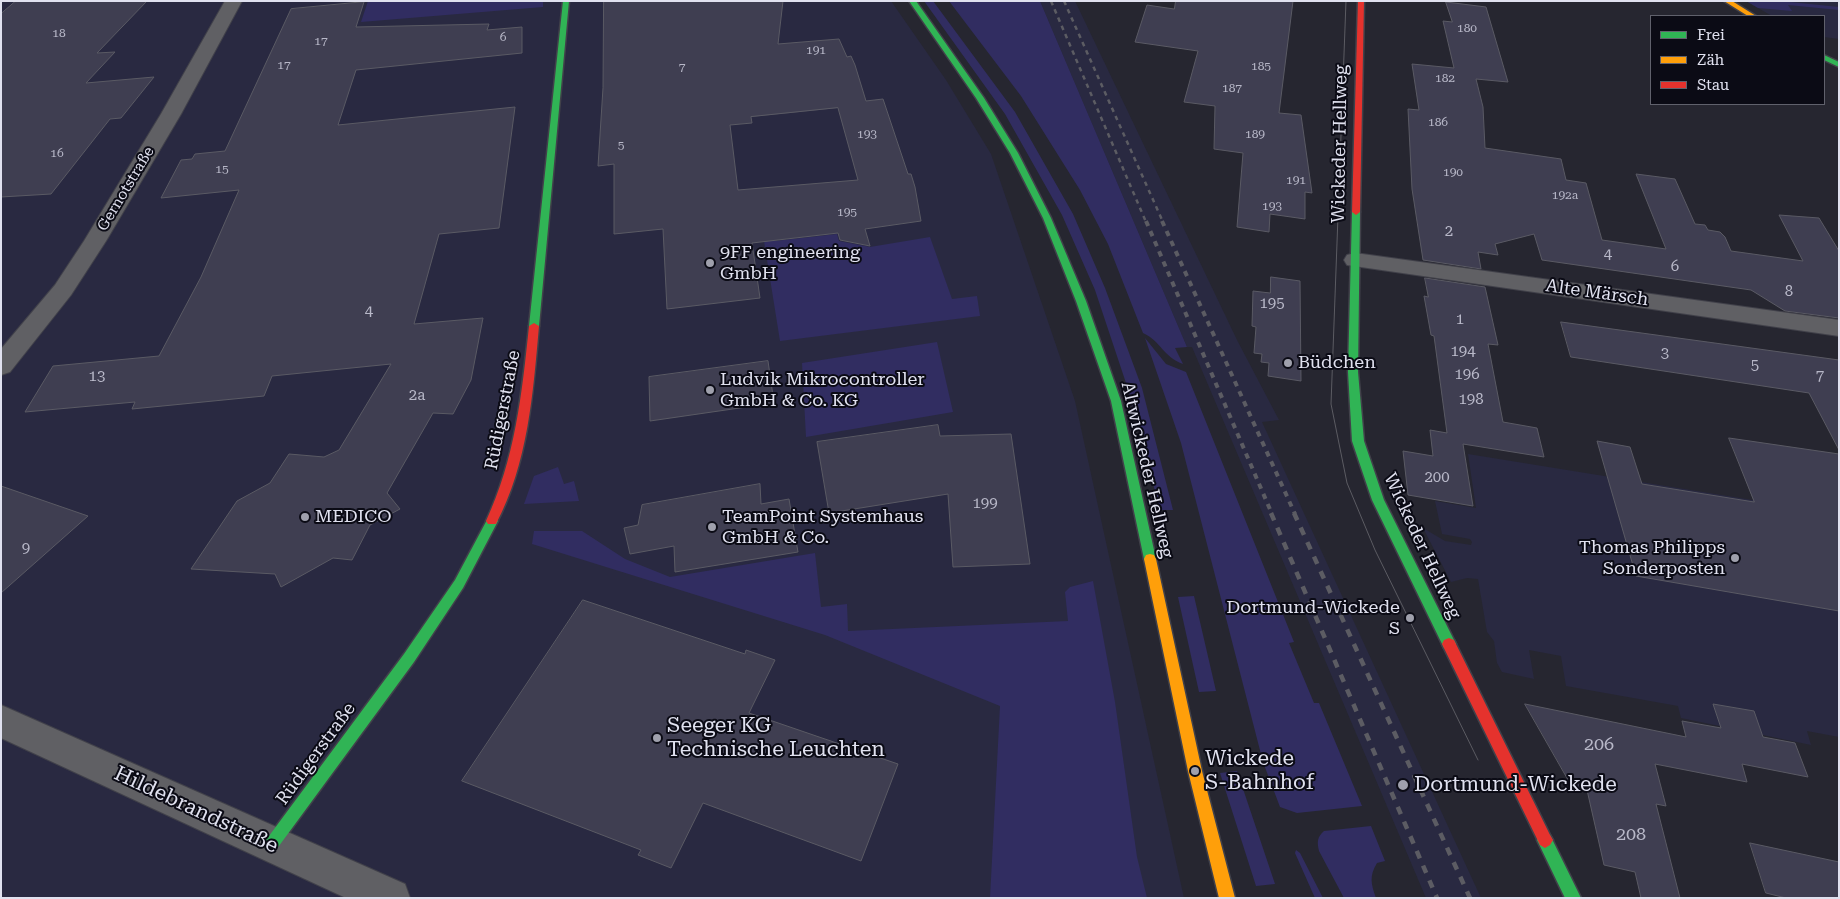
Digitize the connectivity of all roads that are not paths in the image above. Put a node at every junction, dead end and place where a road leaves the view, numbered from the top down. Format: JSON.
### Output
{"nodes":[{"id":1,"x":234,"y":1,"type":"edge"},
{"id":2,"x":566,"y":1,"type":"edge"},
{"id":3,"x":912,"y":1,"type":"edge"},
{"id":4,"x":1361,"y":1,"type":"edge"},
{"id":5,"x":1726,"y":1,"type":"edge"},
{"id":6,"x":1751,"y":15,"type":"edge"},
{"id":7,"x":1825,"y":58,"type":"edge"},
{"id":8,"x":1839,"y":65,"type":"edge"},
{"id":9,"x":1355,"y":260,"type":"junction"},
{"id":10,"x":1839,"y":328,"type":"edge"},
{"id":11,"x":1,"y":366,"type":"edge"},
{"id":12,"x":1,"y":722,"type":"edge"},
{"id":13,"x":271,"y":845,"type":"junction"},
{"id":14,"x":391,"y":898,"type":"edge"},
{"id":15,"x":1227,"y":898,"type":"edge"},
{"id":16,"x":1573,"y":898,"type":"edge"}],
"edges":[{"from":1,"to":11,"type":"street","name":"Gernotstraße"},
{"from":2,"to":13,"type":"street","name":"Rüdigerstraße"},
{"from":3,"to":15,"type":"street","name":"Altwickeder Hellweg"},
{"from":4,"to":9,"type":"street","name":"Wickeder Hellweg"},
{"from":5,"to":6,"type":"street"},
{"from":7,"to":8,"type":"street"},
{"from":9,"to":10,"type":"street","name":"Alte Märsch"},
{"from":9,"to":16,"type":"street","name":"Wickeder Hellweg"},
{"from":12,"to":13,"type":"street","name":"Hildebrandstraße"},
{"from":13,"to":14,"type":"street","name":"Hildebrandstraße"}]}
